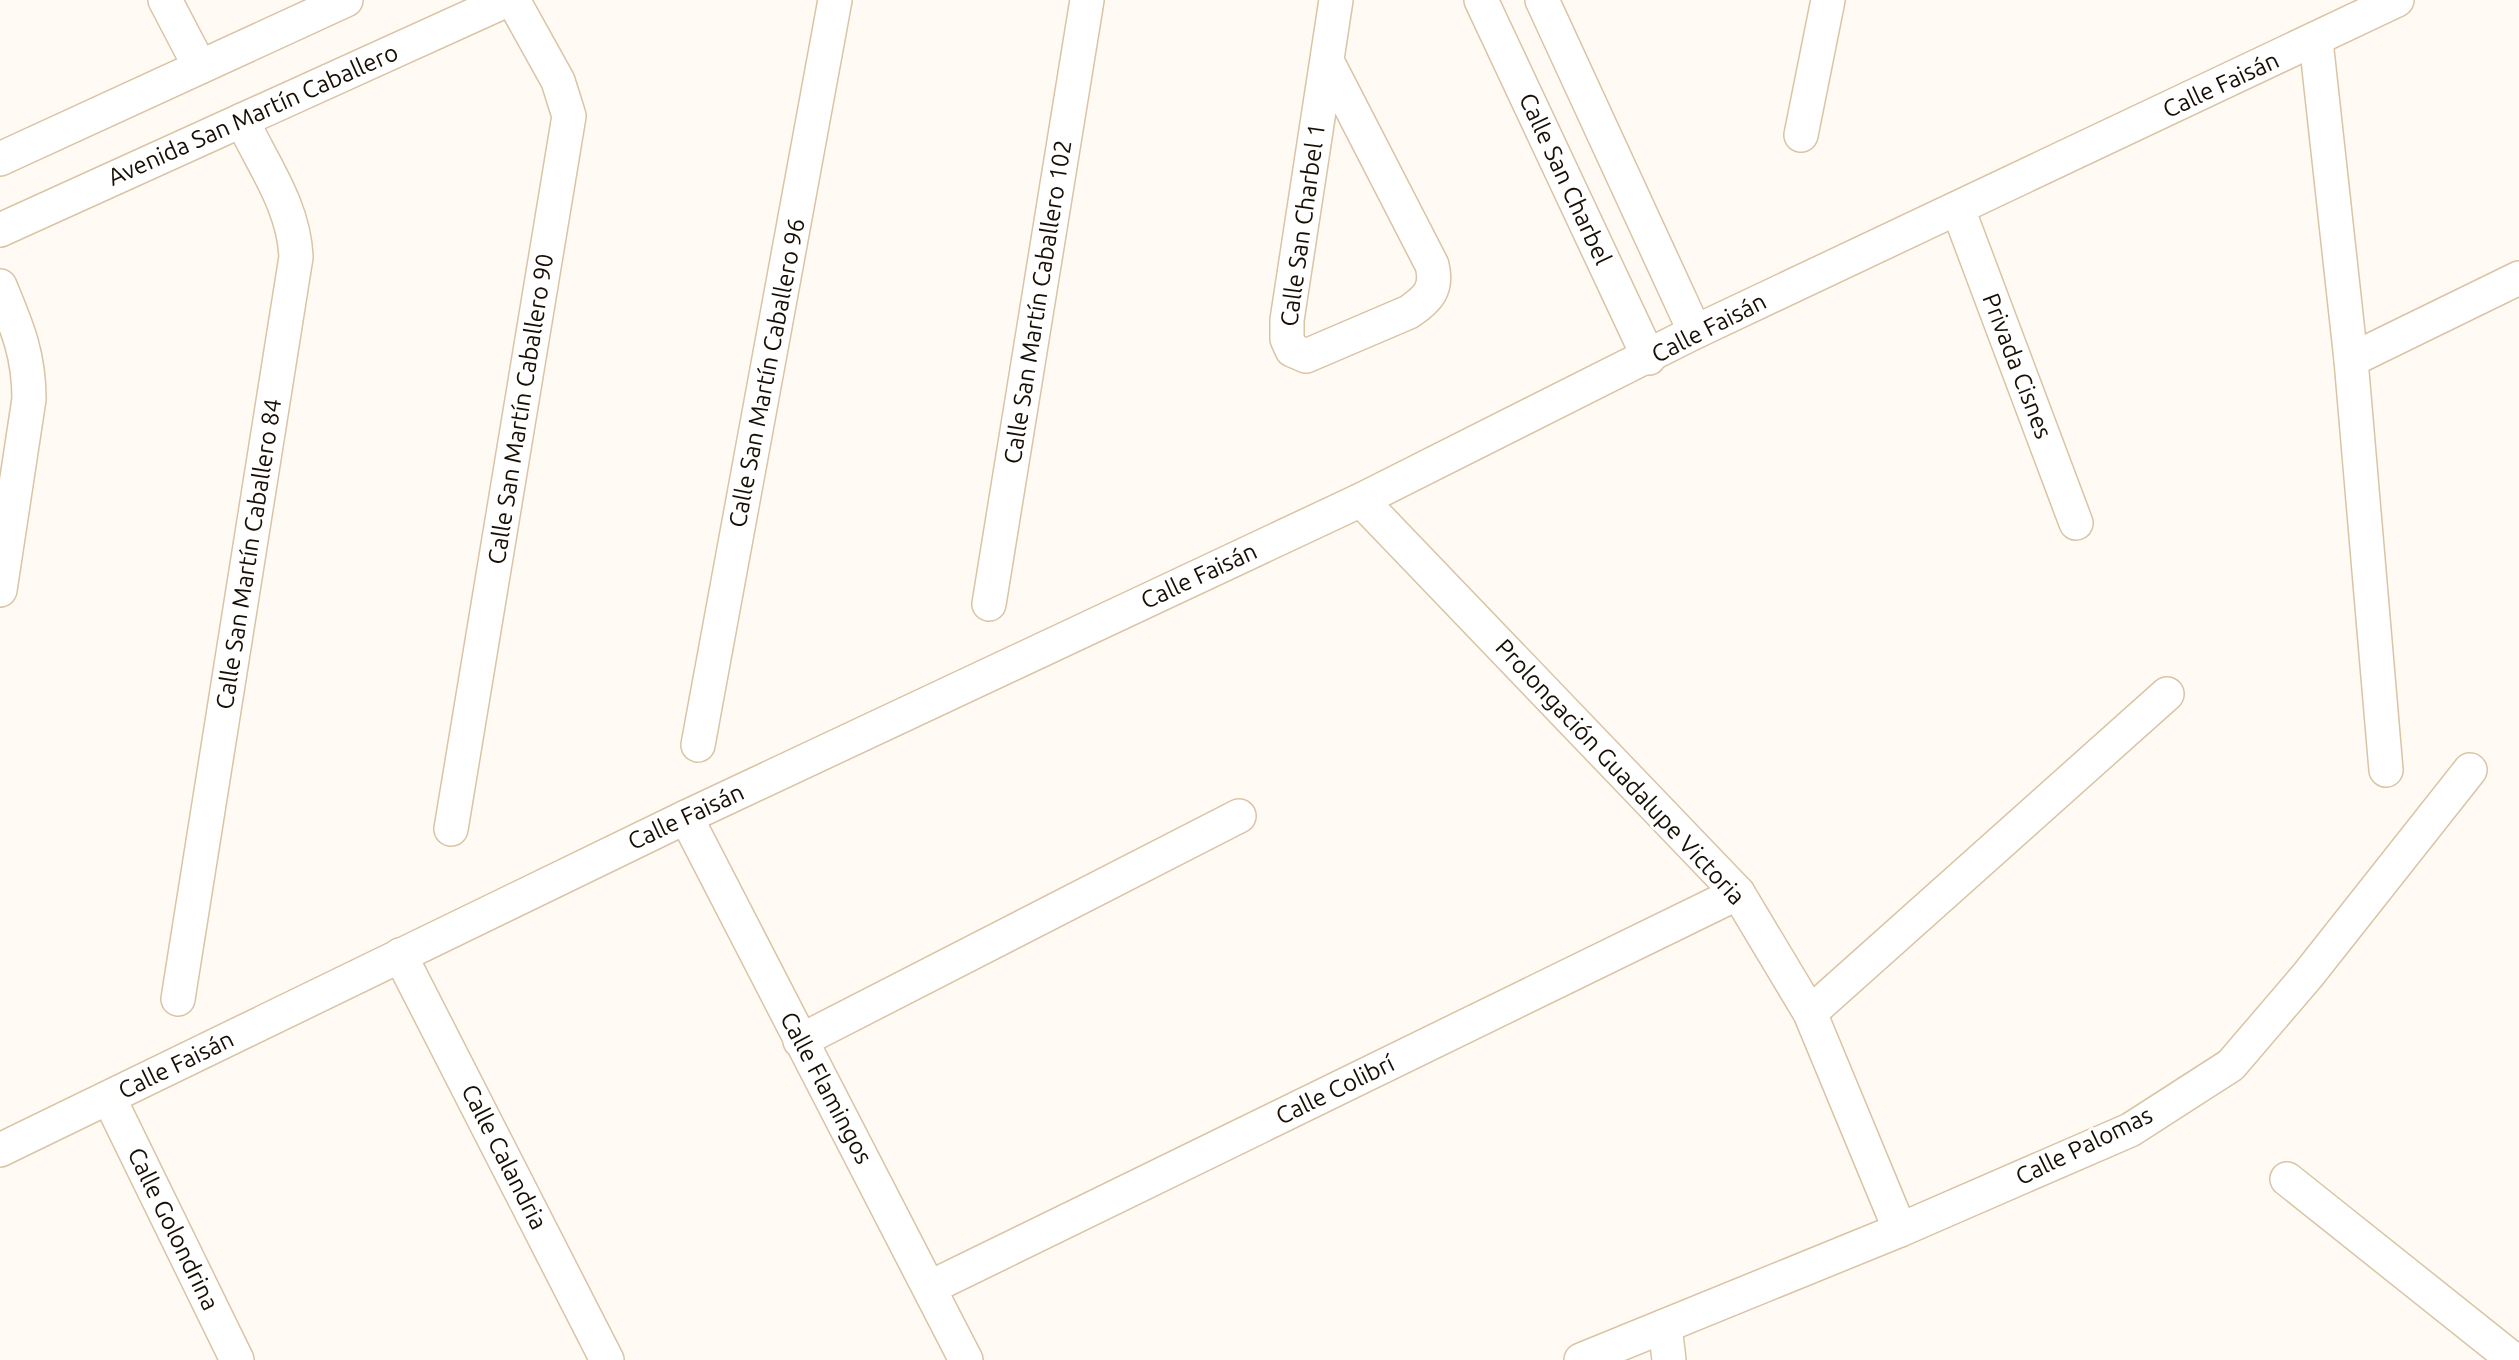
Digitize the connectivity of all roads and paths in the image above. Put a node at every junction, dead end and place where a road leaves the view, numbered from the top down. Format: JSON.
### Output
{"nodes":[{"id":1,"x":165,"y":0,"type":"edge"},
{"id":2,"x":346,"y":0,"type":"edge"},
{"id":3,"x":507,"y":0,"type":"edge"},
{"id":4,"x":513,"y":0,"type":"edge"},
{"id":5,"x":835,"y":0,"type":"edge"},
{"id":6,"x":1087,"y":0,"type":"edge"},
{"id":7,"x":1336,"y":0,"type":"edge"},
{"id":8,"x":1481,"y":0,"type":"edge"},
{"id":9,"x":1542,"y":0,"type":"edge"},
{"id":10,"x":1828,"y":0,"type":"edge"},
{"id":11,"x":2397,"y":0,"type":"edge"},
{"id":12,"x":2316,"y":41,"type":"junction"},
{"id":13,"x":1327,"y":61,"type":"junction"},
{"id":14,"x":200,"y":67,"type":"junction"},
{"id":15,"x":242,"y":120,"type":"junction"},
{"id":16,"x":1801,"y":135,"type":"dead end"},
{"id":17,"x":0,"y":159,"type":"edge"},
{"id":18,"x":1958,"y":209,"type":"junction"},
{"id":19,"x":0,"y":230,"type":"edge"},
{"id":20,"x":2519,"y":278,"type":"edge"},
{"id":21,"x":0,"y":286,"type":"edge"},
{"id":22,"x":1695,"y":332,"type":"junction"},
{"id":23,"x":1649,"y":358,"type":"junction"},
{"id":24,"x":2351,"y":360,"type":"junction"},
{"id":25,"x":1361,"y":500,"type":"junction"},
{"id":26,"x":2076,"y":523,"type":"dead end"},
{"id":27,"x":0,"y":590,"type":"edge"},
{"id":28,"x":989,"y":604,"type":"dead end"},
{"id":29,"x":2167,"y":694,"type":"dead end"},
{"id":30,"x":698,"y":745,"type":"dead end"},
{"id":31,"x":2386,"y":770,"type":"dead end"},
{"id":32,"x":2470,"y":770,"type":"dead end"},
{"id":33,"x":1239,"y":816,"type":"dead end"},
{"id":34,"x":686,"y":817,"type":"junction"},
{"id":35,"x":451,"y":829,"type":"dead end"},
{"id":36,"x":1738,"y":894,"type":"junction"},
{"id":37,"x":400,"y":955,"type":"junction"},
{"id":38,"x":178,"y":999,"type":"dead end"},
{"id":39,"x":1810,"y":1013,"type":"junction"},
{"id":40,"x":800,"y":1041,"type":"junction"},
{"id":41,"x":109,"y":1098,"type":"junction"},
{"id":42,"x":0,"y":1150,"type":"edge"},
{"id":43,"x":2287,"y":1178,"type":"dead end"},
{"id":44,"x":1900,"y":1230,"type":"junction"},
{"id":45,"x":931,"y":1287,"type":"junction"},
{"id":46,"x":1665,"y":1325,"type":"junction"},
{"id":47,"x":237,"y":1360,"type":"edge"},
{"id":48,"x":607,"y":1360,"type":"edge"},
{"id":49,"x":966,"y":1360,"type":"edge"},
{"id":50,"x":1580,"y":1360,"type":"edge"},
{"id":51,"x":1669,"y":1360,"type":"edge"},
{"id":52,"x":2514,"y":1360,"type":"edge"}],
"edges":[{"from":1,"to":14,"type":"street"},
{"from":2,"to":14,"type":"street"},
{"from":3,"to":15,"type":"street","name":"Avenida San Martín Caballero"},
{"from":4,"to":35,"type":"street","name":"Calle San Martín Caballero 90"},
{"from":5,"to":30,"type":"street","name":"Calle San Martín Caballero 96"},
{"from":6,"to":28,"type":"street","name":"Calle San Martín Caballero 102"},
{"from":7,"to":13,"type":"street","name":"Calle San Charbel 1"},
{"from":8,"to":23,"type":"street","name":"Calle San Charbel"},
{"from":9,"to":22,"type":"street"},
{"from":10,"to":16,"type":"street"},
{"from":11,"to":12,"type":"street","name":"Calle Faisán"},
{"from":12,"to":18,"type":"street","name":"Calle Faisán"},
{"from":12,"to":24,"type":"street"},
{"from":13,"to":13,"type":"street","name":"Calle San Charbel 1"},
{"from":14,"to":17,"type":"street"},
{"from":15,"to":19,"type":"street","name":"Avenida San Martín Caballero"},
{"from":15,"to":38,"type":"street","name":"Calle San Martín Caballero 84"},
{"from":18,"to":22,"type":"street","name":"Calle Faisán"},
{"from":18,"to":26,"type":"street","name":"Privada Cisnes"},
{"from":20,"to":24,"type":"street"},
{"from":21,"to":27,"type":"street"},
{"from":22,"to":23,"type":"street","name":"Calle Faisán"},
{"from":23,"to":25,"type":"street","name":"Calle Faisán"},
{"from":24,"to":31,"type":"street"},
{"from":25,"to":34,"type":"street","name":"Calle Faisán"},
{"from":25,"to":36,"type":"street","name":"Prolongación Guadalupe Victoria"},
{"from":29,"to":39,"type":"street"},
{"from":32,"to":44,"type":"street","name":"Calle Palomas"},
{"from":33,"to":40,"type":"street"},
{"from":34,"to":37,"type":"street","name":"Calle Faisán"},
{"from":34,"to":40,"type":"street","name":"Calle Flamingos"},
{"from":36,"to":39,"type":"street","name":"Prolongación Guadalupe Victoria"},
{"from":36,"to":45,"type":"street","name":"Calle Colibrí"},
{"from":37,"to":41,"type":"street","name":"Calle Faisán"},
{"from":37,"to":48,"type":"street","name":"Calle Calandria"},
{"from":39,"to":44,"type":"street","name":"Prolongación Guadalupe Victoria"},
{"from":40,"to":45,"type":"street","name":"Calle Flamingos"},
{"from":41,"to":42,"type":"street","name":"Calle Faisán"},
{"from":41,"to":47,"type":"street","name":"Calle Golondrina"},
{"from":43,"to":52,"type":"street"},
{"from":44,"to":46,"type":"street","name":"Calle Palomas"},
{"from":45,"to":49,"type":"street","name":"Calle Flamingos"},
{"from":46,"to":50,"type":"street","name":"Calle Palomas"},
{"from":46,"to":51,"type":"street"}]}
